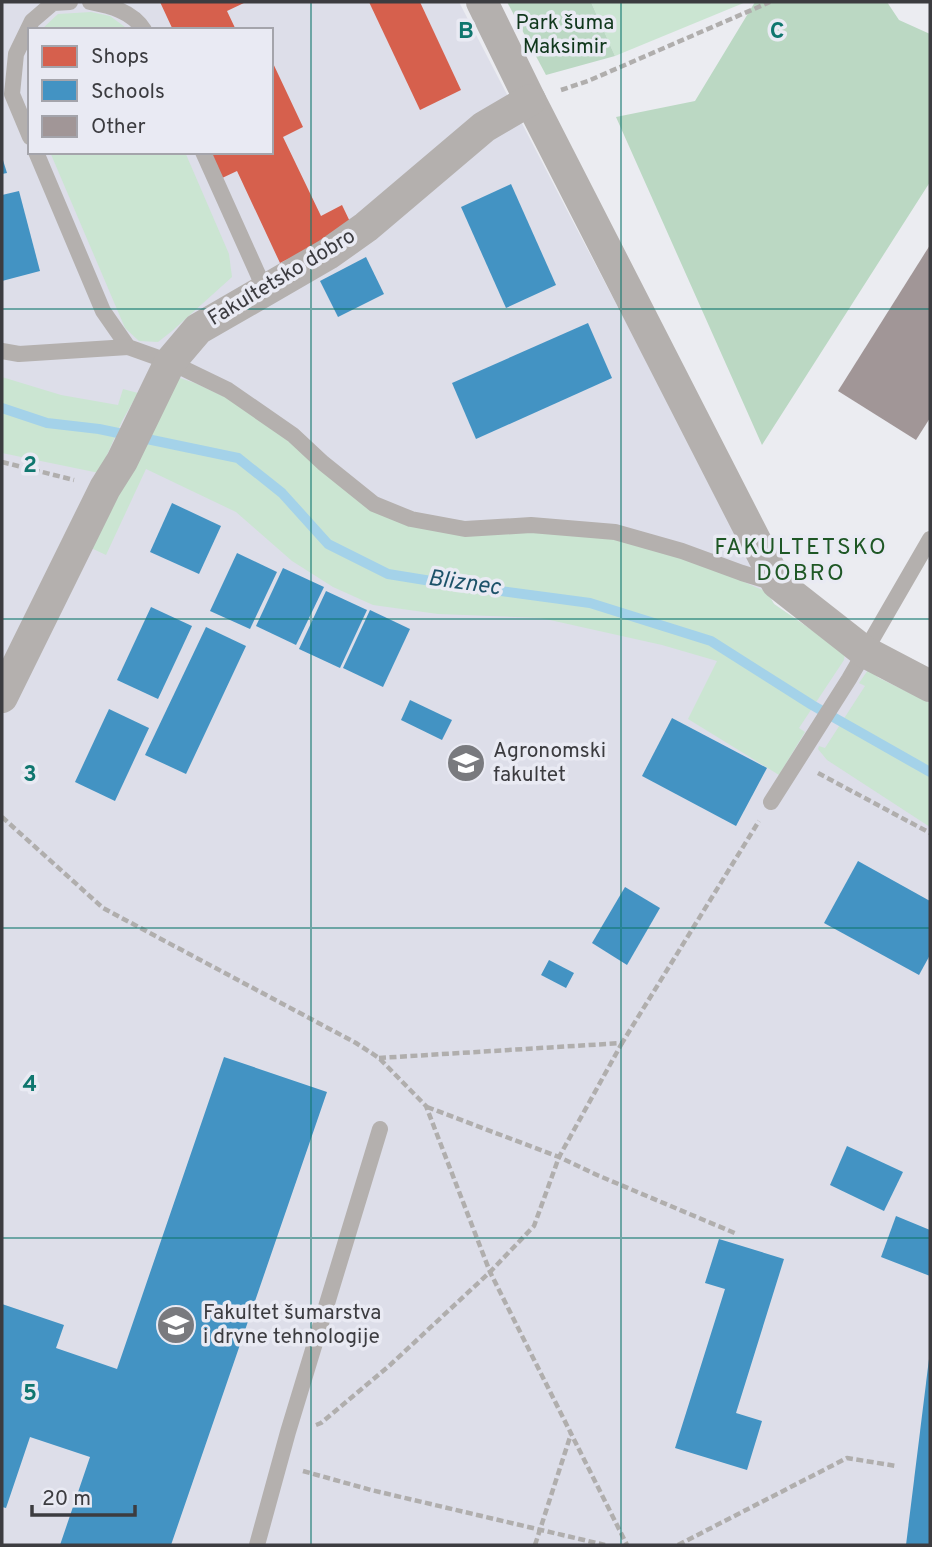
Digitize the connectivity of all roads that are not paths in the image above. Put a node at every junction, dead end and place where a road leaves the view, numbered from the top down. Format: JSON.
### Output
{"nodes":[{"id":1,"x":70,"y":2,"type":"edge"},
{"id":2,"x":90,"y":2,"type":"edge"},
{"id":3,"x":482,"y":2,"type":"edge"},
{"id":4,"x":28,"y":28,"type":"edge"},
{"id":5,"x":28,"y":28,"type":"edge"},
{"id":6,"x":143,"y":28,"type":"edge"},
{"id":7,"x":530,"y":100,"type":"junction"},
{"id":8,"x":28,"y":132,"type":"edge"},
{"id":9,"x":37,"y":154,"type":"edge"},
{"id":10,"x":204,"y":154,"type":"edge"},
{"id":11,"x":265,"y":290,"type":"junction"},
{"id":12,"x":128,"y":347,"type":"junction"},
{"id":13,"x":2,"y":351,"type":"edge"},
{"id":14,"x":170,"y":362,"type":"junction"},
{"id":15,"x":930,"y":539,"type":"edge"},
{"id":16,"x":777,"y":583,"type":"junction"},
{"id":17,"x":857,"y":666,"type":"junction"},
{"id":18,"x":930,"y":686,"type":"edge"},
{"id":19,"x":2,"y":697,"type":"edge"},
{"id":20,"x":771,"y":802,"type":"road end"},
{"id":21,"x":380,"y":1129,"type":"dead end"},
{"id":22,"x":257,"y":1545,"type":"edge"}],
"edges":[{"from":1,"to":5,"type":"lane"},
{"from":2,"to":6,"type":"lane"},
{"from":3,"to":7,"type":"street"},
{"from":4,"to":8,"type":"lane"},
{"from":7,"to":11,"type":"street","name":"Fakultetsko dobro"},
{"from":7,"to":16,"type":"street"},
{"from":9,"to":12,"type":"lane"},
{"from":10,"to":11,"type":"lane"},
{"from":11,"to":14,"type":"street","name":"Fakultetsko dobro"},
{"from":12,"to":13,"type":"lane"},
{"from":12,"to":14,"type":"lane"},
{"from":14,"to":16,"type":"lane"},
{"from":14,"to":19,"type":"street","name":"Fakultetsko dobro"},
{"from":15,"to":17,"type":"lane"},
{"from":16,"to":17,"type":"street"},
{"from":17,"to":18,"type":"street"},
{"from":17,"to":20,"type":"lane"},
{"from":21,"to":22,"type":"lane"}]}
